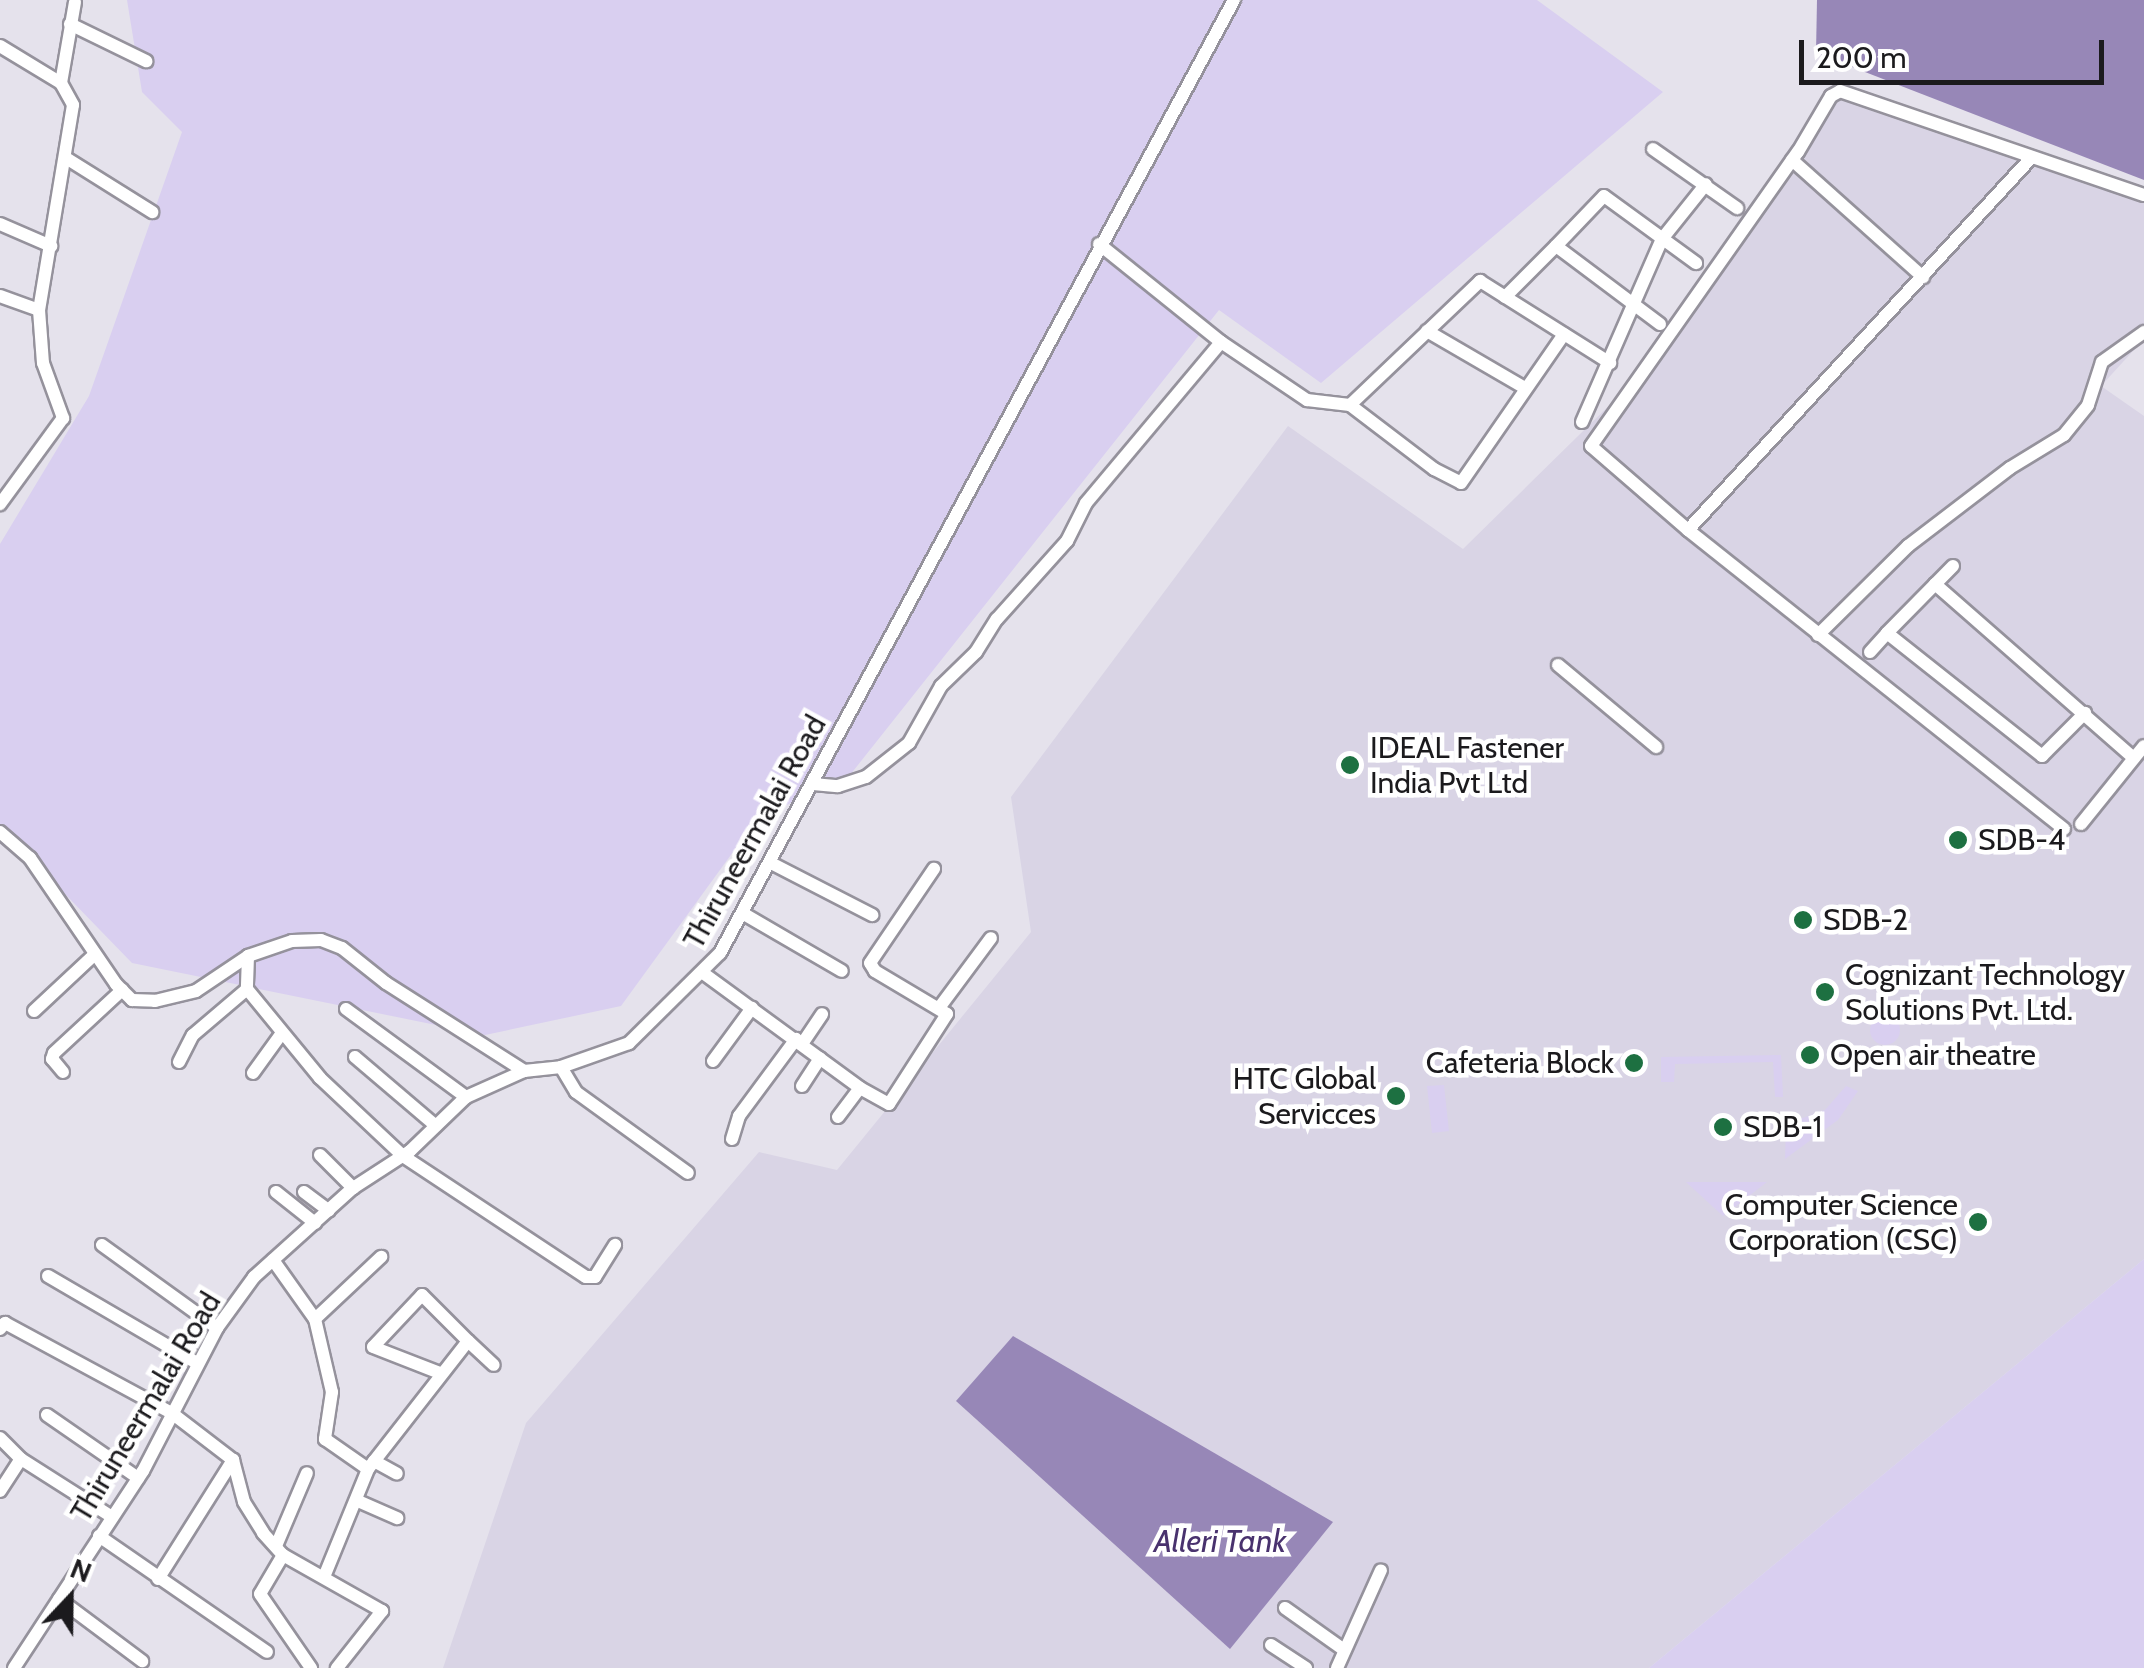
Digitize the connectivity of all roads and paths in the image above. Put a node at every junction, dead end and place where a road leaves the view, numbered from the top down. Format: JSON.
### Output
{"nodes":[{"id":1,"x":1234,"y":0,"type":"edge"},
{"id":2,"x":75,"y":2,"type":"edge"},
{"id":3,"x":70,"y":24,"type":"junction"},
{"id":4,"x":0,"y":46,"type":"edge"},
{"id":5,"x":146,"y":61,"type":"dead end"},
{"id":6,"x":61,"y":83,"type":"junction"},
{"id":7,"x":1653,"y":149,"type":"dead end"},
{"id":8,"x":66,"y":158,"type":"junction"},
{"id":9,"x":2032,"y":158,"type":"junction"},
{"id":10,"x":1792,"y":160,"type":"junction"},
{"id":11,"x":1706,"y":184,"type":"junction"},
{"id":12,"x":2144,"y":195,"type":"edge"},
{"id":13,"x":1737,"y":208,"type":"dead end"},
{"id":14,"x":152,"y":212,"type":"dead end"},
{"id":15,"x":0,"y":224,"type":"edge"},
{"id":16,"x":1662,"y":238,"type":"junction"},
{"id":17,"x":1100,"y":244,"type":"junction"},
{"id":18,"x":51,"y":246,"type":"junction"},
{"id":19,"x":1556,"y":246,"type":"junction"},
{"id":20,"x":1696,"y":263,"type":"dead end"},
{"id":21,"x":1922,"y":278,"type":"junction"},
{"id":22,"x":0,"y":296,"type":"edge"},
{"id":23,"x":1506,"y":297,"type":"junction"},
{"id":24,"x":1636,"y":306,"type":"junction"},
{"id":25,"x":39,"y":310,"type":"junction"},
{"id":26,"x":1660,"y":324,"type":"dead end"},
{"id":27,"x":1427,"y":331,"type":"junction"},
{"id":28,"x":2144,"y":332,"type":"edge"},
{"id":29,"x":1564,"y":334,"type":"junction"},
{"id":30,"x":1222,"y":342,"type":"junction"},
{"id":31,"x":1610,"y":363,"type":"junction"},
{"id":32,"x":1525,"y":388,"type":"junction"},
{"id":33,"x":1350,"y":405,"type":"junction"},
{"id":34,"x":1582,"y":422,"type":"dead end"},
{"id":35,"x":0,"y":504,"type":"edge"},
{"id":36,"x":1688,"y":530,"type":"junction"},
{"id":37,"x":1953,"y":566,"type":"dead end"},
{"id":38,"x":1935,"y":584,"type":"junction"},
{"id":39,"x":1887,"y":633,"type":"junction"},
{"id":40,"x":1818,"y":635,"type":"junction"},
{"id":41,"x":1870,"y":652,"type":"dead end"},
{"id":42,"x":1558,"y":665,"type":"dead end"},
{"id":43,"x":2084,"y":713,"type":"junction"},
{"id":44,"x":2144,"y":746,"type":"edge"},
{"id":45,"x":1656,"y":747,"type":"dead end"},
{"id":46,"x":2134,"y":758,"type":"junction"},
{"id":47,"x":812,"y":784,"type":"junction"},
{"id":48,"x":2081,"y":824,"type":"dead end"},
{"id":49,"x":2064,"y":829,"type":"dead end"},
{"id":50,"x":0,"y":832,"type":"edge"},
{"id":51,"x":771,"y":863,"type":"junction"},
{"id":52,"x":934,"y":870,"type":"dead end"},
{"id":53,"x":744,"y":914,"type":"junction"},
{"id":54,"x":872,"y":915,"type":"dead end"},
{"id":55,"x":990,"y":938,"type":"dead end"},
{"id":56,"x":95,"y":954,"type":"junction"},
{"id":57,"x":248,"y":956,"type":"junction"},
{"id":58,"x":842,"y":971,"type":"dead end"},
{"id":59,"x":703,"y":974,"type":"junction"},
{"id":60,"x":247,"y":988,"type":"junction"},
{"id":61,"x":122,"y":990,"type":"junction"},
{"id":62,"x":752,"y":1008,"type":"junction"},
{"id":63,"x":940,"y":1008,"type":"junction"},
{"id":64,"x":346,"y":1009,"type":"dead end"},
{"id":65,"x":34,"y":1011,"type":"dead end"},
{"id":66,"x":822,"y":1014,"type":"dead end"},
{"id":67,"x":282,"y":1033,"type":"junction"},
{"id":68,"x":799,"y":1042,"type":"junction"},
{"id":69,"x":355,"y":1057,"type":"dead end"},
{"id":70,"x":820,"y":1058,"type":"junction"},
{"id":71,"x":712,"y":1061,"type":"dead end"},
{"id":72,"x":180,"y":1062,"type":"dead end"},
{"id":73,"x":561,"y":1067,"type":"junction"},
{"id":74,"x":63,"y":1072,"type":"dead end"},
{"id":75,"x":524,"y":1072,"type":"junction"},
{"id":76,"x":254,"y":1073,"type":"dead end"},
{"id":77,"x":802,"y":1086,"type":"dead end"},
{"id":78,"x":860,"y":1088,"type":"junction"},
{"id":79,"x":466,"y":1097,"type":"junction"},
{"id":80,"x":838,"y":1117,"type":"dead end"},
{"id":81,"x":436,"y":1126,"type":"junction"},
{"id":82,"x":732,"y":1139,"type":"dead end"},
{"id":83,"x":320,"y":1155,"type":"dead end"},
{"id":84,"x":403,"y":1156,"type":"junction"},
{"id":85,"x":688,"y":1173,"type":"dead end"},
{"id":86,"x":353,"y":1188,"type":"junction"},
{"id":87,"x":276,"y":1192,"type":"dead end"},
{"id":88,"x":304,"y":1192,"type":"dead end"},
{"id":89,"x":329,"y":1211,"type":"junction"},
{"id":90,"x":315,"y":1222,"type":"junction"},
{"id":91,"x":102,"y":1245,"type":"dead end"},
{"id":92,"x":616,"y":1245,"type":"dead end"},
{"id":93,"x":381,"y":1257,"type":"dead end"},
{"id":94,"x":273,"y":1260,"type":"junction"},
{"id":95,"x":48,"y":1276,"type":"dead end"},
{"id":96,"x":315,"y":1319,"type":"junction"},
{"id":97,"x":217,"y":1328,"type":"junction"},
{"id":98,"x":0,"y":1329,"type":"edge"},
{"id":99,"x":468,"y":1340,"type":"junction"},
{"id":100,"x":197,"y":1364,"type":"junction"},
{"id":101,"x":494,"y":1365,"type":"dead end"},
{"id":102,"x":440,"y":1373,"type":"junction"},
{"id":103,"x":173,"y":1414,"type":"junction"},
{"id":104,"x":46,"y":1415,"type":"dead end"},
{"id":105,"x":0,"y":1438,"type":"edge"},
{"id":106,"x":21,"y":1458,"type":"junction"},
{"id":107,"x":234,"y":1460,"type":"junction"},
{"id":108,"x":371,"y":1465,"type":"junction"},
{"id":109,"x":307,"y":1473,"type":"dead end"},
{"id":110,"x":396,"y":1474,"type":"dead end"},
{"id":111,"x":138,"y":1478,"type":"junction"},
{"id":112,"x":0,"y":1491,"type":"edge"},
{"id":113,"x":358,"y":1501,"type":"junction"},
{"id":114,"x":112,"y":1517,"type":"junction"},
{"id":115,"x":396,"y":1518,"type":"dead end"},
{"id":116,"x":99,"y":1536,"type":"junction"},
{"id":117,"x":280,"y":1551,"type":"junction"},
{"id":118,"x":1381,"y":1570,"type":"dead end"},
{"id":119,"x":324,"y":1577,"type":"junction"},
{"id":120,"x":158,"y":1579,"type":"junction"},
{"id":121,"x":58,"y":1598,"type":"junction"},
{"id":122,"x":1285,"y":1608,"type":"dead end"},
{"id":123,"x":1271,"y":1646,"type":"dead end"},
{"id":124,"x":1344,"y":1650,"type":"junction"},
{"id":125,"x":267,"y":1652,"type":"dead end"},
{"id":126,"x":142,"y":1661,"type":"dead end"},
{"id":127,"x":17,"y":1663,"type":"edge"},
{"id":128,"x":36,"y":1668,"type":"edge"},
{"id":129,"x":311,"y":1668,"type":"edge"},
{"id":130,"x":337,"y":1668,"type":"edge"},
{"id":131,"x":1306,"y":1668,"type":"edge"},
{"id":132,"x":1336,"y":1668,"type":"edge"}],
"edges":[{"from":1,"to":17,"type":"street","name":"Thiruneermalai Road"},
{"from":2,"to":3,"type":"street"},
{"from":3,"to":5,"type":"street"},
{"from":3,"to":6,"type":"street"},
{"from":4,"to":6,"type":"street"},
{"from":6,"to":8,"type":"street"},
{"from":7,"to":11,"type":"street"},
{"from":8,"to":14,"type":"street"},
{"from":8,"to":18,"type":"street"},
{"from":9,"to":10,"type":"street"},
{"from":9,"to":12,"type":"street"},
{"from":9,"to":21,"type":"street"},
{"from":10,"to":21,"type":"street"},
{"from":10,"to":36,"type":"street"},
{"from":11,"to":13,"type":"street"},
{"from":11,"to":16,"type":"street"},
{"from":15,"to":18,"type":"street"},
{"from":16,"to":19,"type":"street"},
{"from":16,"to":20,"type":"street"},
{"from":16,"to":24,"type":"street"},
{"from":17,"to":30,"type":"street"},
{"from":17,"to":47,"type":"street","name":"Thiruneermalai Road"},
{"from":18,"to":25,"type":"street"},
{"from":19,"to":23,"type":"street"},
{"from":19,"to":24,"type":"street"},
{"from":21,"to":36,"type":"street"},
{"from":22,"to":25,"type":"street"},
{"from":23,"to":27,"type":"street"},
{"from":23,"to":29,"type":"street"},
{"from":24,"to":26,"type":"street"},
{"from":24,"to":31,"type":"street"},
{"from":25,"to":35,"type":"street"},
{"from":27,"to":32,"type":"street"},
{"from":27,"to":33,"type":"street"},
{"from":28,"to":40,"type":"street"},
{"from":29,"to":31,"type":"street"},
{"from":29,"to":32,"type":"street"},
{"from":30,"to":33,"type":"street"},
{"from":30,"to":47,"type":"street"},
{"from":31,"to":34,"type":"street"},
{"from":32,"to":33,"type":"street"},
{"from":36,"to":40,"type":"street"},
{"from":37,"to":38,"type":"street"},
{"from":38,"to":39,"type":"street"},
{"from":38,"to":43,"type":"street"},
{"from":39,"to":41,"type":"street"},
{"from":39,"to":43,"type":"street"},
{"from":40,"to":49,"type":"street"},
{"from":42,"to":45,"type":"street"},
{"from":43,"to":46,"type":"street"},
{"from":44,"to":46,"type":"street"},
{"from":46,"to":48,"type":"street"},
{"from":47,"to":51,"type":"street","name":"Thiruneermalai Road"},
{"from":50,"to":56,"type":"street"},
{"from":51,"to":53,"type":"street","name":"Thiruneermalai Road"},
{"from":51,"to":54,"type":"street"},
{"from":52,"to":63,"type":"street"},
{"from":53,"to":58,"type":"street"},
{"from":53,"to":59,"type":"street","name":"Thiruneermalai Road"},
{"from":55,"to":63,"type":"street"},
{"from":56,"to":61,"type":"street"},
{"from":56,"to":65,"type":"street"},
{"from":57,"to":60,"type":"street"},
{"from":57,"to":61,"type":"street"},
{"from":57,"to":75,"type":"street"},
{"from":59,"to":62,"type":"street"},
{"from":59,"to":73,"type":"street","name":"Thiruneermalai Road"},
{"from":60,"to":67,"type":"street"},
{"from":60,"to":72,"type":"street"},
{"from":61,"to":74,"type":"street"},
{"from":62,"to":68,"type":"street"},
{"from":62,"to":71,"type":"street"},
{"from":63,"to":78,"type":"street"},
{"from":64,"to":79,"type":"street"},
{"from":66,"to":68,"type":"street"},
{"from":67,"to":76,"type":"street"},
{"from":67,"to":84,"type":"street"},
{"from":68,"to":70,"type":"street"},
{"from":68,"to":82,"type":"street"},
{"from":69,"to":81,"type":"street"},
{"from":70,"to":77,"type":"street"},
{"from":70,"to":78,"type":"street"},
{"from":73,"to":75,"type":"street","name":"Thiruneermalai Road"},
{"from":73,"to":85,"type":"street"},
{"from":75,"to":79,"type":"street","name":"Thiruneermalai Road"},
{"from":78,"to":80,"type":"street"},
{"from":79,"to":81,"type":"street","name":"Thiruneermalai Road"},
{"from":81,"to":84,"type":"street","name":"Thiruneermalai Road"},
{"from":83,"to":86,"type":"street"},
{"from":84,"to":86,"type":"street","name":"Thiruneermalai Road"},
{"from":84,"to":92,"type":"street"},
{"from":86,"to":89,"type":"street","name":"Thiruneermalai Road"},
{"from":87,"to":90,"type":"street"},
{"from":88,"to":89,"type":"street"},
{"from":89,"to":90,"type":"street","name":"Thiruneermalai Road"},
{"from":90,"to":94,"type":"street","name":"Thiruneermalai Road"},
{"from":91,"to":97,"type":"street"},
{"from":93,"to":96,"type":"street"},
{"from":94,"to":96,"type":"street"},
{"from":94,"to":97,"type":"street","name":"Thiruneermalai Road"},
{"from":95,"to":100,"type":"street"},
{"from":96,"to":108,"type":"street"},
{"from":97,"to":100,"type":"street","name":"Thiruneermalai Road"},
{"from":98,"to":103,"type":"street"},
{"from":99,"to":101,"type":"street"},
{"from":99,"to":102,"type":"street"},
{"from":99,"to":102,"type":"street"},
{"from":100,"to":103,"type":"street","name":"Thiruneermalai Road"},
{"from":102,"to":108,"type":"street"},
{"from":103,"to":107,"type":"street"},
{"from":103,"to":111,"type":"street","name":"Thiruneermalai Road"},
{"from":104,"to":111,"type":"street"},
{"from":105,"to":106,"type":"street"},
{"from":106,"to":112,"type":"street"},
{"from":106,"to":114,"type":"street"},
{"from":107,"to":117,"type":"street"},
{"from":107,"to":120,"type":"street"},
{"from":108,"to":110,"type":"street"},
{"from":108,"to":113,"type":"street"},
{"from":109,"to":117,"type":"street"},
{"from":111,"to":114,"type":"street","name":"Thiruneermalai Road"},
{"from":113,"to":115,"type":"street"},
{"from":113,"to":119,"type":"street"},
{"from":114,"to":116,"type":"street","name":"Thiruneermalai Road"},
{"from":116,"to":120,"type":"street"},
{"from":116,"to":121,"type":"street","name":"Thiruneermalai Road"},
{"from":117,"to":119,"type":"street"},
{"from":117,"to":129,"type":"street"},
{"from":118,"to":124,"type":"street"},
{"from":119,"to":130,"type":"street"},
{"from":120,"to":125,"type":"street"},
{"from":121,"to":126,"type":"street"},
{"from":121,"to":127,"type":"street","name":"Thiruneermalai Road"},
{"from":122,"to":124,"type":"street"},
{"from":123,"to":131,"type":"street"},
{"from":124,"to":132,"type":"street"},
{"from":127,"to":128,"type":"street"}]}
